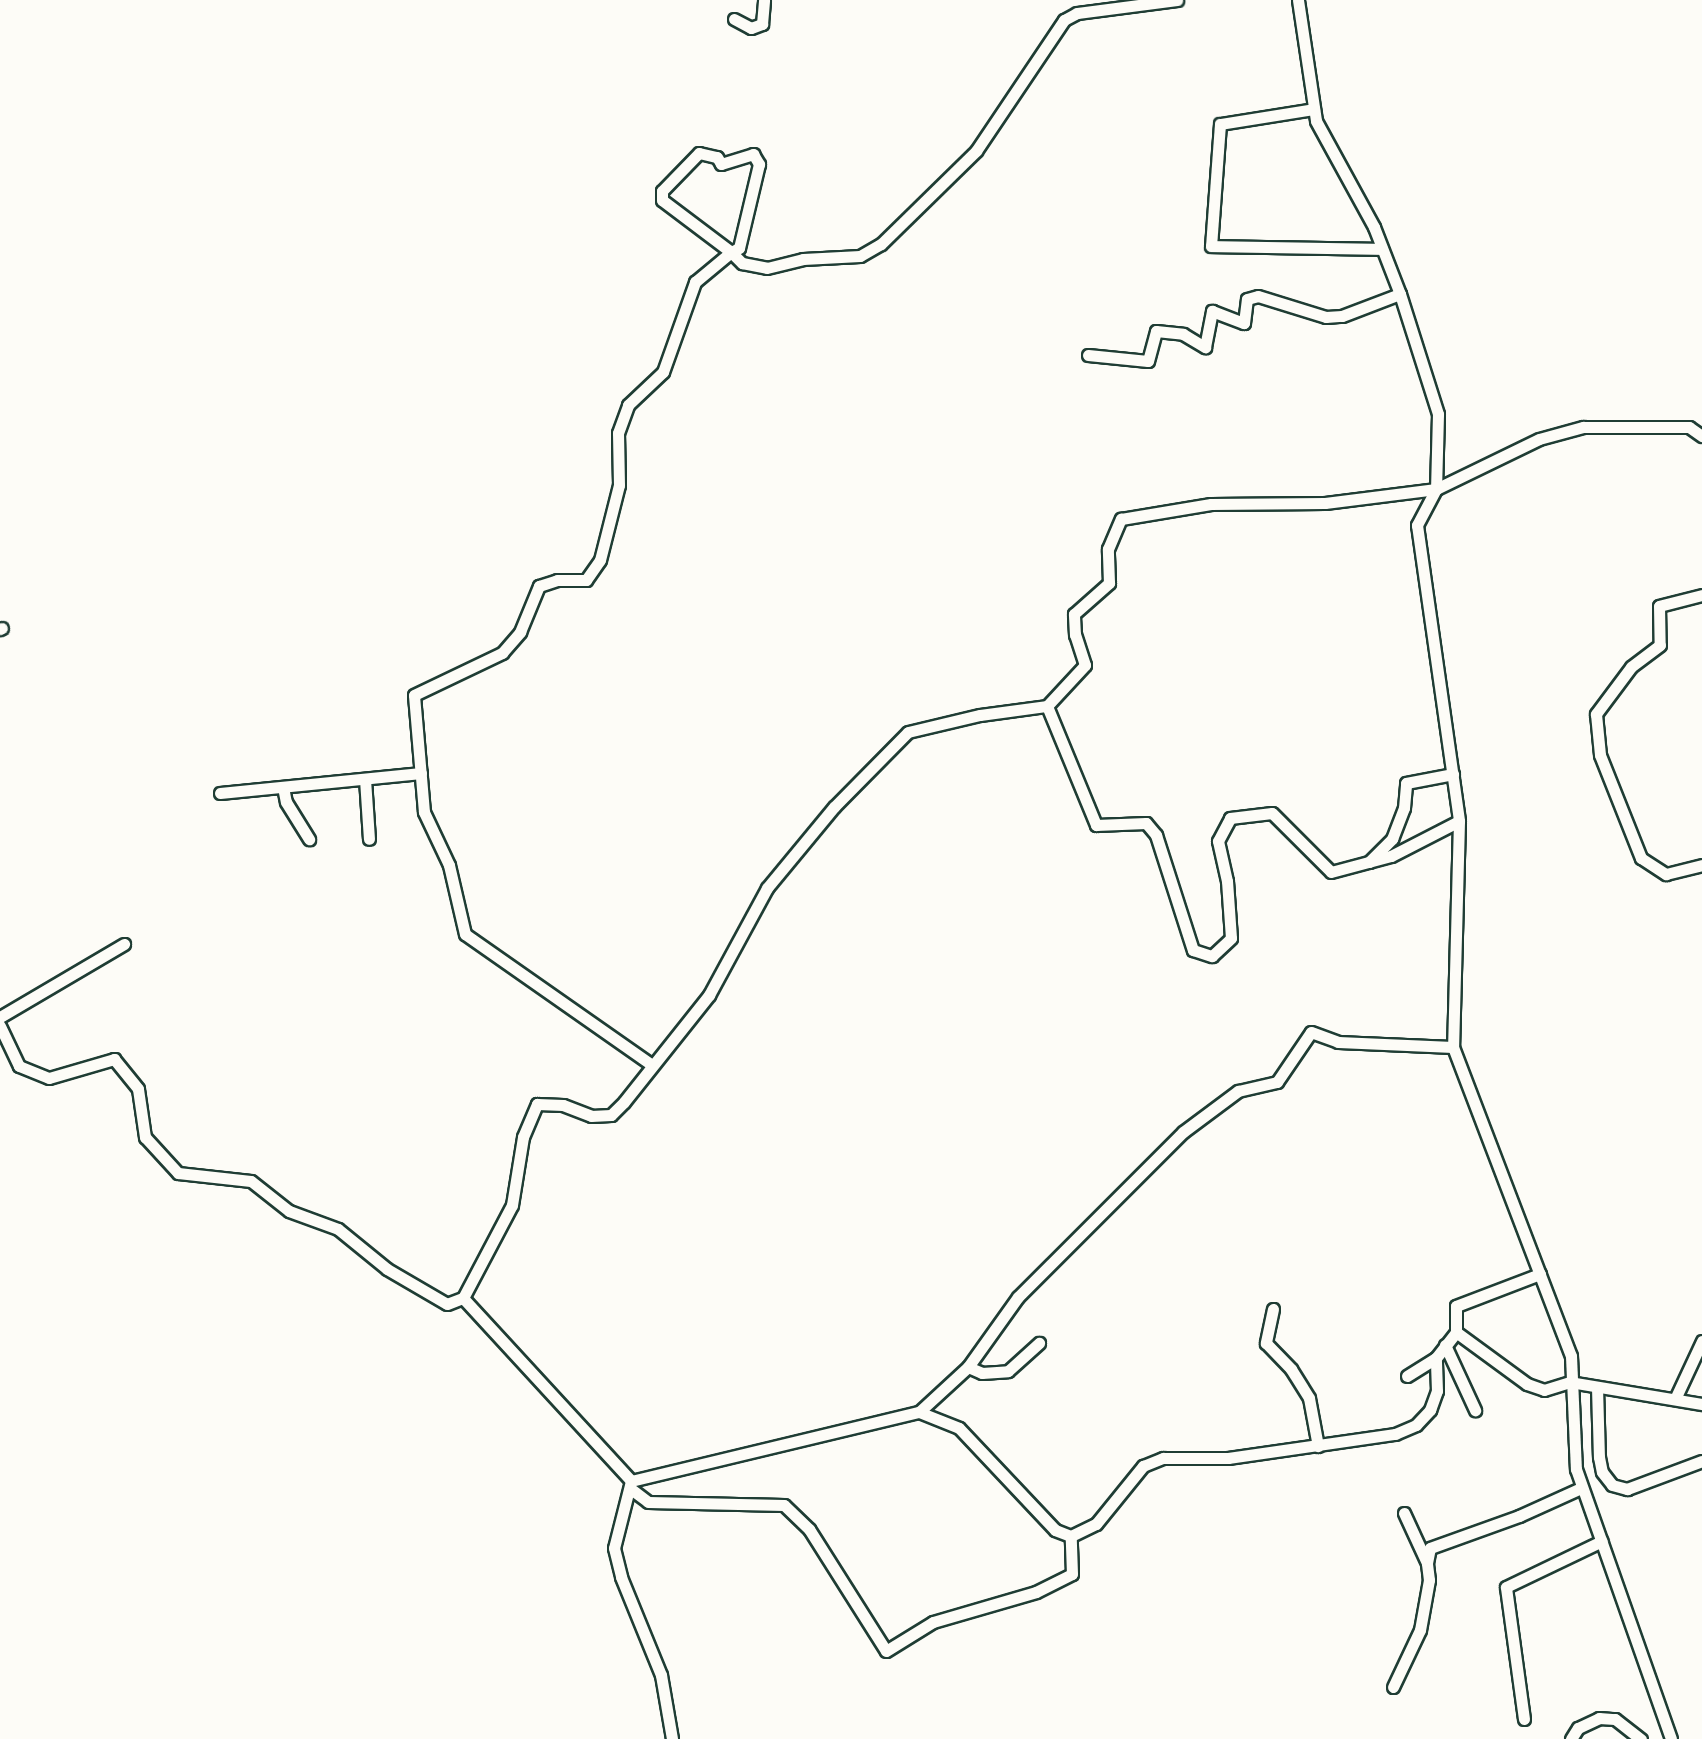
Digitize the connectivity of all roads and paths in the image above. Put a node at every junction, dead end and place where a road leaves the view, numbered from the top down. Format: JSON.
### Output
{"nodes":[{"id":1,"x":764,"y":0,"type":"edge"},
{"id":2,"x":1177,"y":0,"type":"edge"},
{"id":3,"x":1298,"y":0,"type":"edge"},
{"id":4,"x":734,"y":19,"type":"dead end"},
{"id":5,"x":1314,"y":109,"type":"junction"},
{"id":6,"x":1382,"y":249,"type":"junction"},
{"id":7,"x":731,"y":252,"type":"junction"},
{"id":8,"x":1400,"y":294,"type":"junction"},
{"id":9,"x":1088,"y":355,"type":"dead end"},
{"id":10,"x":1702,"y":436,"type":"edge"},
{"id":11,"x":1436,"y":489,"type":"junction"},
{"id":12,"x":1702,"y":595,"type":"edge"},
{"id":13,"x":1047,"y":706,"type":"junction"},
{"id":14,"x":421,"y":773,"type":"junction"},
{"id":15,"x":1453,"y":774,"type":"junction"},
{"id":16,"x":365,"y":779,"type":"junction"},
{"id":17,"x":283,"y":787,"type":"junction"},
{"id":18,"x":220,"y":793,"type":"dead end"},
{"id":19,"x":1459,"y":821,"type":"junction"},
{"id":20,"x":309,"y":839,"type":"dead end"},
{"id":21,"x":369,"y":839,"type":"dead end"},
{"id":22,"x":1369,"y":862,"type":"junction"},
{"id":23,"x":1702,"y":865,"type":"edge"},
{"id":24,"x":124,"y":944,"type":"dead end"},
{"id":25,"x":0,"y":1017,"type":"edge"},
{"id":26,"x":0,"y":1026,"type":"edge"},
{"id":27,"x":1453,"y":1047,"type":"junction"},
{"id":28,"x":652,"y":1065,"type":"junction"},
{"id":29,"x":1540,"y":1274,"type":"junction"},
{"id":30,"x":463,"y":1298,"type":"junction"},
{"id":31,"x":1273,"y":1309,"type":"dead end"},
{"id":32,"x":1456,"y":1332,"type":"junction"},
{"id":33,"x":1702,"y":1341,"type":"edge"},
{"id":34,"x":1039,"y":1343,"type":"dead end"},
{"id":35,"x":1445,"y":1345,"type":"junction"},
{"id":36,"x":1436,"y":1358,"type":"junction"},
{"id":37,"x":968,"y":1367,"type":"junction"},
{"id":38,"x":1407,"y":1376,"type":"dead end"},
{"id":39,"x":1570,"y":1382,"type":"junction"},
{"id":40,"x":1597,"y":1387,"type":"junction"},
{"id":41,"x":1675,"y":1399,"type":"junction"},
{"id":42,"x":1702,"y":1404,"type":"edge"},
{"id":43,"x":1475,"y":1410,"type":"dead end"},
{"id":44,"x":919,"y":1412,"type":"junction"},
{"id":45,"x":1318,"y":1446,"type":"junction"},
{"id":46,"x":1702,"y":1461,"type":"edge"},
{"id":47,"x":631,"y":1485,"type":"junction"},
{"id":48,"x":1581,"y":1488,"type":"junction"},
{"id":49,"x":1404,"y":1513,"type":"dead end"},
{"id":50,"x":1071,"y":1536,"type":"junction"},
{"id":51,"x":1602,"y":1541,"type":"junction"},
{"id":52,"x":1427,"y":1563,"type":"junction"},
{"id":53,"x":1393,"y":1687,"type":"dead end"},
{"id":54,"x":1524,"y":1719,"type":"dead end"},
{"id":55,"x":672,"y":1739,"type":"edge"},
{"id":56,"x":1571,"y":1739,"type":"edge"},
{"id":57,"x":1641,"y":1739,"type":"edge"},
{"id":58,"x":1671,"y":1739,"type":"edge"}],
"edges":[{"from":1,"to":4,"type":"street"},
{"from":2,"to":7,"type":"street"},
{"from":3,"to":5,"type":"street"},
{"from":5,"to":6,"type":"street"},
{"from":5,"to":6,"type":"street"},
{"from":6,"to":8,"type":"street"},
{"from":7,"to":7,"type":"street"},
{"from":7,"to":14,"type":"street"},
{"from":8,"to":9,"type":"street"},
{"from":8,"to":11,"type":"street"},
{"from":10,"to":11,"type":"street"},
{"from":11,"to":13,"type":"street"},
{"from":11,"to":15,"type":"street"},
{"from":12,"to":23,"type":"street"},
{"from":13,"to":22,"type":"street"},
{"from":13,"to":28,"type":"street"},
{"from":14,"to":16,"type":"street"},
{"from":14,"to":28,"type":"street"},
{"from":15,"to":19,"type":"street"},
{"from":15,"to":22,"type":"street"},
{"from":16,"to":17,"type":"street"},
{"from":16,"to":21,"type":"street"},
{"from":17,"to":18,"type":"street"},
{"from":17,"to":20,"type":"street"},
{"from":19,"to":22,"type":"street"},
{"from":19,"to":27,"type":"street"},
{"from":24,"to":25,"type":"street"},
{"from":26,"to":30,"type":"street"},
{"from":27,"to":29,"type":"street"},
{"from":27,"to":37,"type":"street"},
{"from":28,"to":30,"type":"street"},
{"from":29,"to":32,"type":"street"},
{"from":29,"to":39,"type":"street"},
{"from":30,"to":47,"type":"street"},
{"from":31,"to":45,"type":"street"},
{"from":32,"to":35,"type":"street"},
{"from":32,"to":39,"type":"street"},
{"from":33,"to":41,"type":"street"},
{"from":34,"to":37,"type":"street"},
{"from":35,"to":36,"type":"street"},
{"from":35,"to":43,"type":"street"},
{"from":36,"to":38,"type":"street"},
{"from":36,"to":45,"type":"street"},
{"from":37,"to":44,"type":"street"},
{"from":39,"to":40,"type":"street"},
{"from":39,"to":48,"type":"street"},
{"from":40,"to":41,"type":"street"},
{"from":40,"to":46,"type":"street"},
{"from":41,"to":42,"type":"street"},
{"from":44,"to":47,"type":"street"},
{"from":44,"to":50,"type":"street"},
{"from":45,"to":50,"type":"street"},
{"from":47,"to":50,"type":"street"},
{"from":47,"to":55,"type":"street"},
{"from":48,"to":51,"type":"street"},
{"from":48,"to":52,"type":"street"},
{"from":49,"to":52,"type":"street"},
{"from":51,"to":54,"type":"street"},
{"from":51,"to":58,"type":"street"},
{"from":52,"to":53,"type":"street"},
{"from":56,"to":57,"type":"street"}]}
